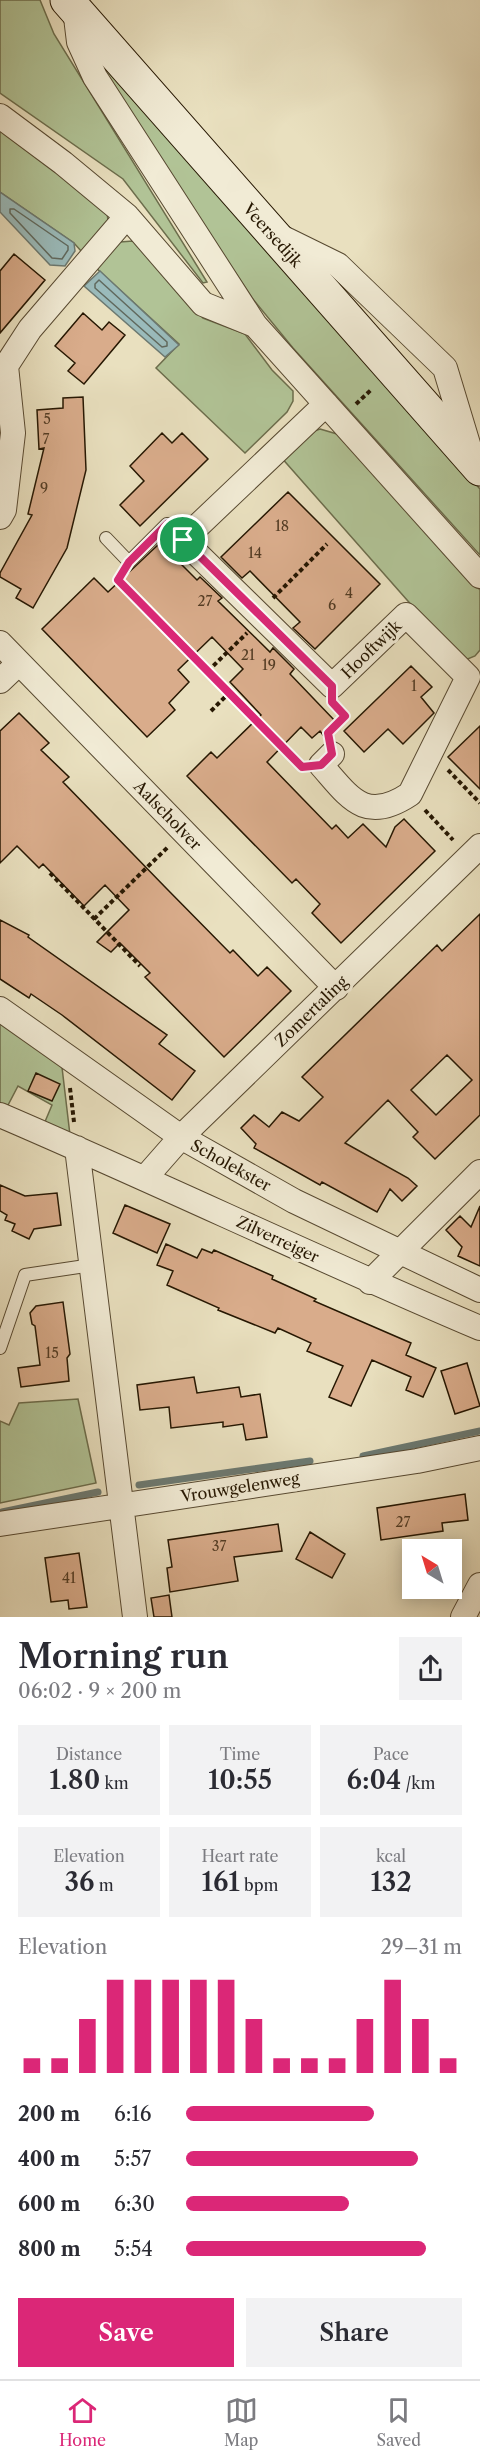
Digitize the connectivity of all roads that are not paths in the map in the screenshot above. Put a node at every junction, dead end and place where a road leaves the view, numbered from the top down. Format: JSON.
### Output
{"nodes":[{"id":1,"x":71,"y":4,"type":"edge"},
{"id":2,"x":0,"y":116,"type":"edge"},
{"id":3,"x":127,"y":216,"type":"junction"},
{"id":4,"x":270,"y":232,"type":"junction"},
{"id":5,"x":255,"y":325,"type":"junction"},
{"id":6,"x":333,"y":411,"type":"junction"},
{"id":7,"x":477,"y":465,"type":"edge"},
{"id":8,"x":0,"y":517,"type":"edge"},
{"id":9,"x":106,"y":538,"type":"dead end"},
{"id":10,"x":183,"y":540,"type":"junction"},
{"id":11,"x":480,"y":576,"type":"edge"},
{"id":12,"x":0,"y":643,"type":"edge"},
{"id":13,"x":19,"y":663,"type":"junction"},
{"id":14,"x":474,"y":673,"type":"edge"},
{"id":15,"x":0,"y":681,"type":"edge"},
{"id":16,"x":326,"y":760,"type":"road end"},
{"id":17,"x":474,"y":851,"type":"edge"},
{"id":18,"x":336,"y":988,"type":"junction"},
{"id":19,"x":0,"y":1010,"type":"edge"},
{"id":20,"x":0,"y":1115,"type":"edge"},
{"id":21,"x":181,"y":1137,"type":"junction"},
{"id":22,"x":77,"y":1148,"type":"junction"},
{"id":23,"x":480,"y":1172,"type":"edge"},
{"id":24,"x":145,"y":1178,"type":"junction"},
{"id":25,"x":398,"y":1252,"type":"junction"},
{"id":26,"x":92,"y":1265,"type":"junction"},
{"id":27,"x":369,"y":1282,"type":"junction"},
{"id":28,"x":480,"y":1290,"type":"edge"},
{"id":29,"x":480,"y":1328,"type":"edge"},
{"id":30,"x":0,"y":1348,"type":"edge"},
{"id":31,"x":480,"y":1448,"type":"edge"},
{"id":32,"x":121,"y":1505,"type":"junction"},
{"id":33,"x":0,"y":1524,"type":"edge"},
{"id":34,"x":480,"y":1585,"type":"edge"},
{"id":35,"x":135,"y":1617,"type":"edge"},
{"id":36,"x":463,"y":1617,"type":"edge"}],
"edges":[{"from":1,"to":4,"type":"main road","name":"Veersedijk"},
{"from":1,"to":5,"type":"street"},
{"from":2,"to":3,"type":"street"},
{"from":3,"to":5,"type":"street"},
{"from":3,"to":8,"type":"street"},
{"from":4,"to":7,"type":"main road","name":"Veersedijk"},
{"from":4,"to":7,"type":"street"},
{"from":5,"to":6,"type":"street"},
{"from":6,"to":10,"type":"street"},
{"from":6,"to":11,"type":"street"},
{"from":9,"to":10,"type":"lane"},
{"from":10,"to":14,"type":"street","name":"Hooftwijk"},
{"from":12,"to":13,"type":"street","name":"Aalscholver"},
{"from":13,"to":15,"type":"street"},
{"from":13,"to":18,"type":"street","name":"Aalscholver"},
{"from":14,"to":16,"type":"street","name":"Hooftwijk"},
{"from":17,"to":18,"type":"street","name":"Zomertaling"},
{"from":18,"to":21,"type":"street","name":"Zomertaling"},
{"from":19,"to":21,"type":"street","name":"Scholekster"},
{"from":20,"to":22,"type":"street","name":"Zilverreiger"},
{"from":21,"to":24,"type":"street","name":"Zomertaling"},
{"from":21,"to":25,"type":"street","name":"Scholekster"},
{"from":22,"to":24,"type":"street","name":"Zilverreiger"},
{"from":22,"to":26,"type":"street"},
{"from":23,"to":25,"type":"street"},
{"from":24,"to":27,"type":"street","name":"Zilverreiger"},
{"from":25,"to":27,"type":"street"},
{"from":25,"to":28,"type":"street","name":"Scholekster"},
{"from":26,"to":30,"type":"lane"},
{"from":26,"to":32,"type":"street"},
{"from":27,"to":29,"type":"street","name":"Zilverreiger"},
{"from":31,"to":32,"type":"street","name":"Vrouwgelenweg"},
{"from":32,"to":33,"type":"street","name":"Vrouwgelenweg"},
{"from":32,"to":35,"type":"street"},
{"from":34,"to":36,"type":"street"}]}
